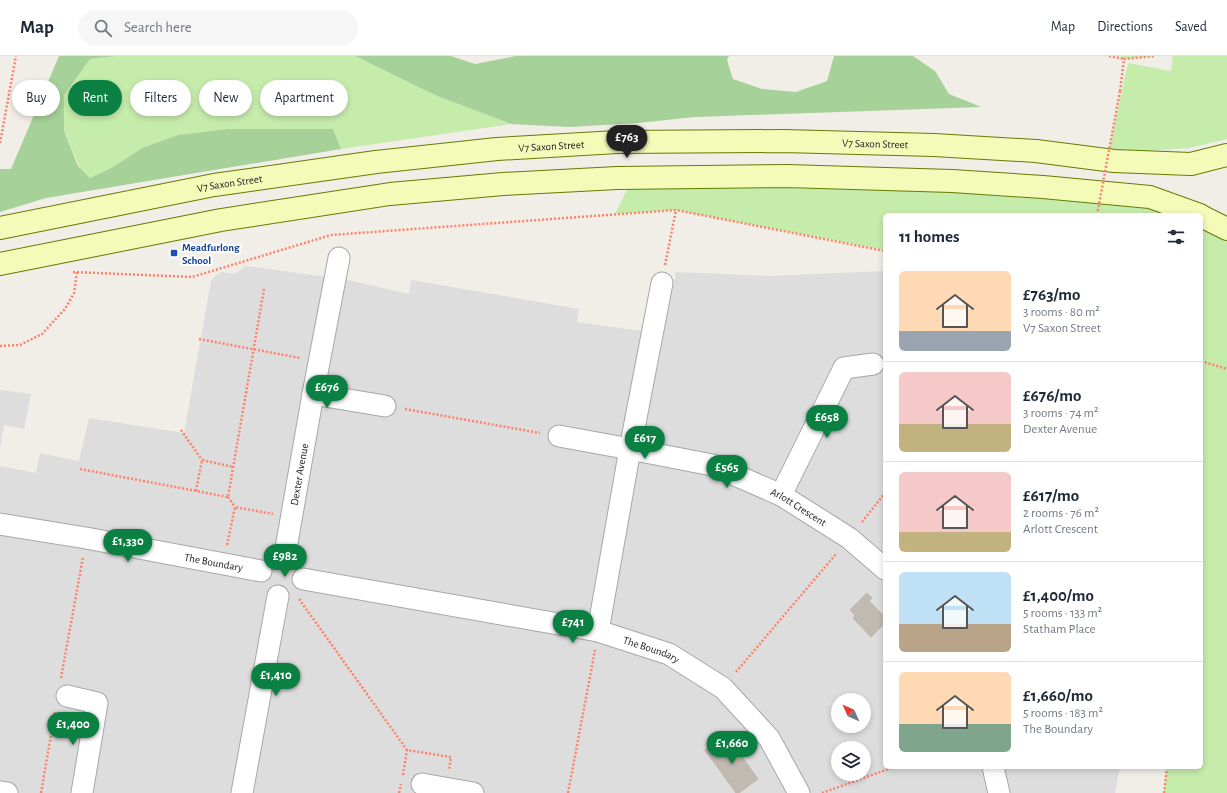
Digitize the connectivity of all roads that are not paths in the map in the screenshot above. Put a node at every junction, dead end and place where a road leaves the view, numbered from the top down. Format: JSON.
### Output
{"nodes":[{"id":1,"x":1227,"y":155,"type":"edge"},
{"id":2,"x":1194,"y":213,"type":"edge"},
{"id":3,"x":1203,"y":217,"type":"edge"},
{"id":4,"x":0,"y":228,"type":"edge"},
{"id":5,"x":1227,"y":229,"type":"edge"},
{"id":6,"x":339,"y":258,"type":"dead end"},
{"id":7,"x":0,"y":264,"type":"edge"},
{"id":8,"x":662,"y":283,"type":"road end"},
{"id":9,"x":872,"y":364,"type":"dead end"},
{"id":10,"x":313,"y":394,"type":"junction"},
{"id":11,"x":385,"y":406,"type":"road end"},
{"id":12,"x":559,"y":436,"type":"road end"},
{"id":13,"x":630,"y":448,"type":"junction"},
{"id":14,"x":782,"y":495,"type":"junction"},
{"id":15,"x":0,"y":524,"type":"edge"},
{"id":16,"x":285,"y":554,"type":"junction"},
{"id":17,"x":883,"y":567,"type":"edge"},
{"id":18,"x":261,"y":571,"type":"junction"},
{"id":19,"x":292,"y":589,"type":"junction"},
{"id":20,"x":598,"y":631,"type":"junction"},
{"id":21,"x":61,"y":695,"type":"road end"},
{"id":22,"x":993,"y":769,"type":"edge"},
{"id":23,"x":422,"y":784,"type":"dead end"},
{"id":24,"x":0,"y":792,"type":"edge"},
{"id":25,"x":7,"y":793,"type":"edge"},
{"id":26,"x":82,"y":793,"type":"edge"},
{"id":27,"x":242,"y":793,"type":"edge"},
{"id":28,"x":473,"y":793,"type":"edge"},
{"id":29,"x":799,"y":793,"type":"edge"},
{"id":30,"x":999,"y":793,"type":"edge"}],
"edges":[{"from":1,"to":4,"type":"street","name":"V7 Saxon Street"},
{"from":2,"to":7,"type":"street"},
{"from":3,"to":5,"type":"street"},
{"from":6,"to":10,"type":"street","name":"Dexter Avenue"},
{"from":8,"to":13,"type":"street"},
{"from":9,"to":14,"type":"street"},
{"from":10,"to":11,"type":"street"},
{"from":10,"to":16,"type":"street","name":"Dexter Avenue"},
{"from":12,"to":13,"type":"street","name":"Arlott Crescent"},
{"from":13,"to":14,"type":"street","name":"Arlott Crescent"},
{"from":13,"to":20,"type":"street"},
{"from":14,"to":17,"type":"street","name":"Arlott Crescent"},
{"from":15,"to":18,"type":"street","name":"The Boundary"},
{"from":16,"to":18,"type":"street"},
{"from":16,"to":19,"type":"street"},
{"from":18,"to":19,"type":"street"},
{"from":19,"to":20,"type":"street","name":"The Boundary"},
{"from":19,"to":27,"type":"street"},
{"from":20,"to":29,"type":"street","name":"The Boundary"},
{"from":21,"to":26,"type":"street"},
{"from":22,"to":30,"type":"street"},
{"from":23,"to":28,"type":"street"},
{"from":24,"to":25,"type":"street"}]}
